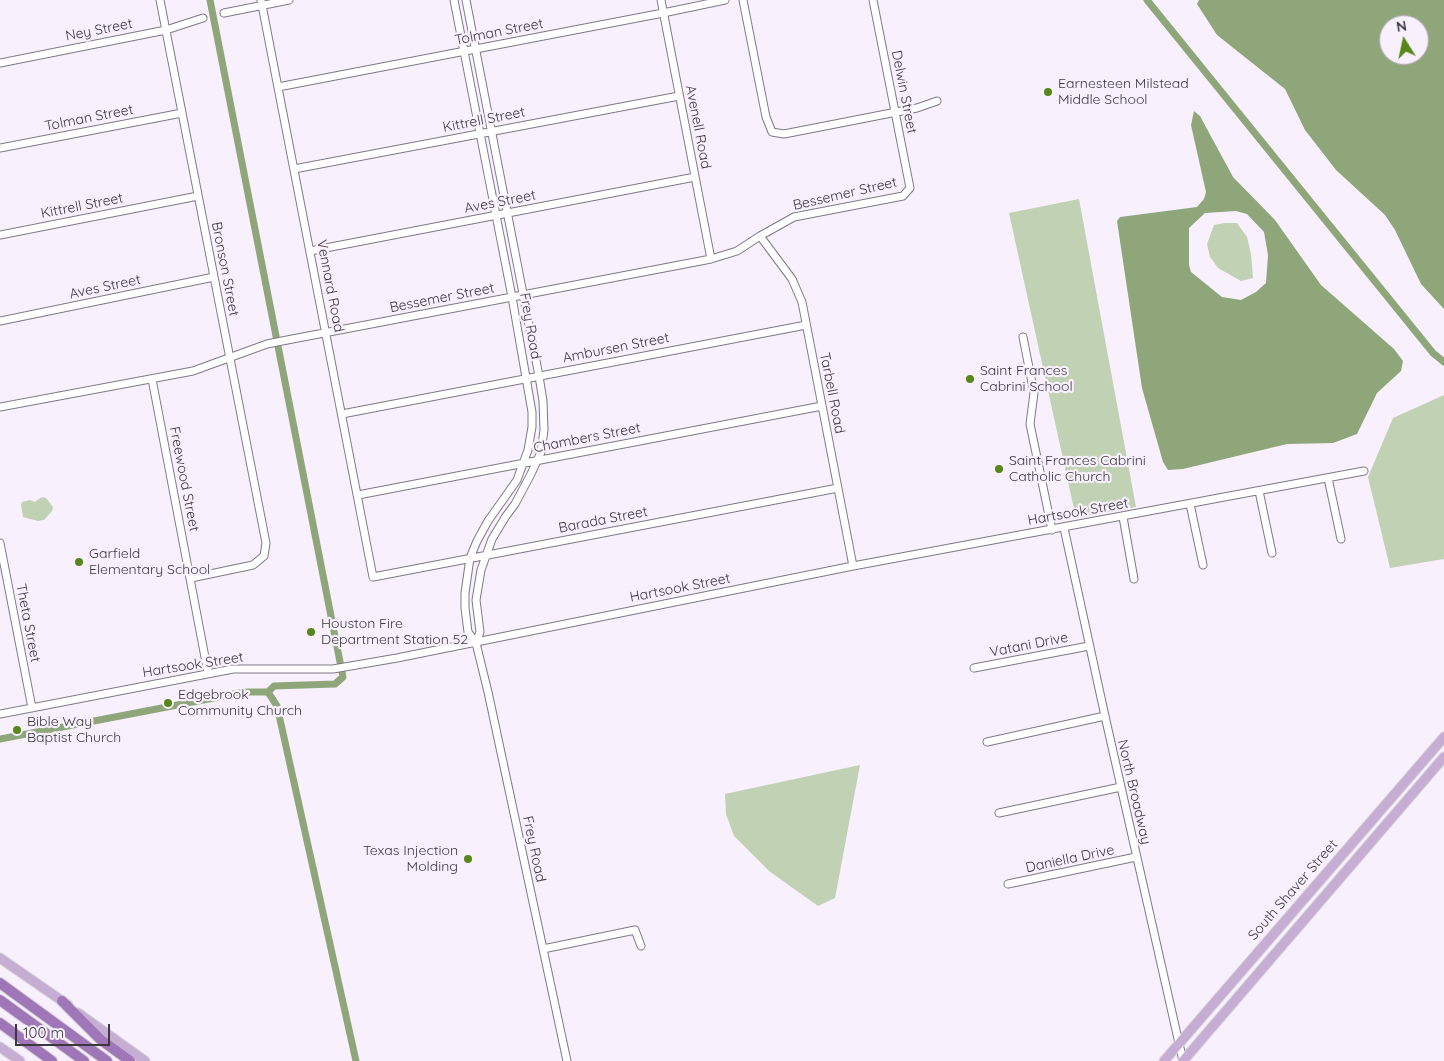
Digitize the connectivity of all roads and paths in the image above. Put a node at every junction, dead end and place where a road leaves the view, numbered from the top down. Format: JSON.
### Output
{"nodes":[{"id":1,"x":160,"y":0,"type":"edge"},
{"id":2,"x":289,"y":0,"type":"edge"},
{"id":3,"x":454,"y":0,"type":"edge"},
{"id":4,"x":466,"y":0,"type":"edge"},
{"id":5,"x":661,"y":0,"type":"edge"},
{"id":6,"x":725,"y":0,"type":"edge"},
{"id":7,"x":743,"y":0,"type":"edge"},
{"id":8,"x":873,"y":0,"type":"edge"},
{"id":9,"x":262,"y":3,"type":"edge"},
{"id":10,"x":224,"y":13,"type":"dead end"},
{"id":11,"x":663,"y":13,"type":"junction"},
{"id":12,"x":203,"y":18,"type":"dead end"},
{"id":13,"x":166,"y":30,"type":"junction"},
{"id":14,"x":475,"y":49,"type":"junction"},
{"id":15,"x":464,"y":51,"type":"junction"},
{"id":16,"x":0,"y":63,"type":"edge"},
{"id":17,"x":278,"y":87,"type":"junction"},
{"id":18,"x":679,"y":96,"type":"junction"},
{"id":19,"x":937,"y":101,"type":"dead end"},
{"id":20,"x":895,"y":112,"type":"junction"},
{"id":21,"x":182,"y":113,"type":"junction"},
{"id":22,"x":491,"y":131,"type":"junction"},
{"id":23,"x":480,"y":133,"type":"junction"},
{"id":24,"x":0,"y":148,"type":"edge"},
{"id":25,"x":294,"y":169,"type":"junction"},
{"id":26,"x":695,"y":177,"type":"junction"},
{"id":27,"x":910,"y":188,"type":"joint"},
{"id":28,"x":198,"y":196,"type":"junction"},
{"id":29,"x":507,"y":213,"type":"junction"},
{"id":30,"x":496,"y":215,"type":"junction"},
{"id":31,"x":0,"y":235,"type":"edge"},
{"id":32,"x":760,"y":236,"type":"junction"},
{"id":33,"x":310,"y":251,"type":"junction"},
{"id":34,"x":711,"y":259,"type":"junction"},
{"id":35,"x":214,"y":277,"type":"junction"},
{"id":36,"x":523,"y":295,"type":"junction"},
{"id":37,"x":512,"y":297,"type":"junction"},
{"id":38,"x":0,"y":321,"type":"edge"},
{"id":39,"x":806,"y":325,"type":"junction"},
{"id":40,"x":326,"y":333,"type":"junction"},
{"id":41,"x":1023,"y":338,"type":"dead end"},
{"id":42,"x":230,"y":358,"type":"junction"},
{"id":43,"x":539,"y":376,"type":"junction"},
{"id":44,"x":527,"y":378,"type":"junction"},
{"id":45,"x":152,"y":379,"type":"junction"},
{"id":46,"x":822,"y":406,"type":"junction"},
{"id":47,"x":0,"y":407,"type":"edge"},
{"id":48,"x":342,"y":414,"type":"junction"},
{"id":49,"x":537,"y":461,"type":"junction"},
{"id":50,"x":522,"y":464,"type":"junction"},
{"id":51,"x":1364,"y":471,"type":"dead end"},
{"id":52,"x":1328,"y":478,"type":"junction"},
{"id":53,"x":838,"y":488,"type":"junction"},
{"id":54,"x":1259,"y":491,"type":"junction"},
{"id":55,"x":358,"y":495,"type":"junction"},
{"id":56,"x":1190,"y":504,"type":"junction"},
{"id":57,"x":1123,"y":517,"type":"junction"},
{"id":58,"x":1064,"y":528,"type":"junction"},
{"id":59,"x":1052,"y":530,"type":"junction"},
{"id":60,"x":1341,"y":539,"type":"dead end"},
{"id":61,"x":0,"y":543,"type":"edge"},
{"id":62,"x":1272,"y":553,"type":"dead end"},
{"id":63,"x":486,"y":555,"type":"junction"},
{"id":64,"x":470,"y":558,"type":"junction"},
{"id":65,"x":1203,"y":565,"type":"dead end"},
{"id":66,"x":852,"y":566,"type":"junction"},
{"id":67,"x":373,"y":577,"type":"joint"},
{"id":68,"x":191,"y":578,"type":"junction"},
{"id":69,"x":1134,"y":579,"type":"dead end"},
{"id":70,"x":476,"y":642,"type":"junction"},
{"id":71,"x":1089,"y":646,"type":"junction"},
{"id":72,"x":974,"y":668,"type":"dead end"},
{"id":73,"x":208,"y":673,"type":"junction"},
{"id":74,"x":32,"y":708,"type":"junction"},
{"id":75,"x":0,"y":714,"type":"edge"},
{"id":76,"x":1104,"y":716,"type":"junction"},
{"id":77,"x":1444,"y":737,"type":"edge"},
{"id":78,"x":987,"y":742,"type":"dead end"},
{"id":79,"x":1444,"y":757,"type":"edge"},
{"id":80,"x":1411,"y":775,"type":"junction"},
{"id":81,"x":1421,"y":784,"type":"junction"},
{"id":82,"x":1121,"y":787,"type":"junction"},
{"id":83,"x":999,"y":813,"type":"dead end"},
{"id":84,"x":1350,"y":845,"type":"junction"},
{"id":85,"x":1361,"y":855,"type":"junction"},
{"id":86,"x":1136,"y":857,"type":"junction"},
{"id":87,"x":1008,"y":884,"type":"dead end"},
{"id":88,"x":1305,"y":898,"type":"junction"},
{"id":89,"x":1316,"y":907,"type":"junction"},
{"id":90,"x":641,"y":946,"type":"dead end"},
{"id":91,"x":542,"y":949,"type":"junction"},
{"id":92,"x":0,"y":958,"type":"edge"},
{"id":93,"x":0,"y":983,"type":"edge"},
{"id":94,"x":0,"y":1000,"type":"edge"},
{"id":95,"x":62,"y":1001,"type":"junction"},
{"id":96,"x":0,"y":1023,"type":"edge"},
{"id":97,"x":1179,"y":1044,"type":"junction"},
{"id":98,"x":0,"y":1047,"type":"edge"},
{"id":99,"x":20,"y":1061,"type":"edge"},
{"id":100,"x":52,"y":1061,"type":"edge"},
{"id":101,"x":84,"y":1061,"type":"edge"},
{"id":102,"x":107,"y":1061,"type":"edge"},
{"id":103,"x":130,"y":1061,"type":"edge"},
{"id":104,"x":145,"y":1061,"type":"edge"},
{"id":105,"x":567,"y":1061,"type":"edge"},
{"id":106,"x":1164,"y":1061,"type":"edge"},
{"id":107,"x":1183,"y":1061,"type":"edge"}],
"edges":[{"from":1,"to":13,"type":"street","name":"Bronson Street"},
{"from":2,"to":9,"type":"street"},
{"from":3,"to":15,"type":"street","name":"Frey Road"},
{"from":4,"to":14,"type":"street","name":"Frey Road"},
{"from":5,"to":11,"type":"street","name":"Avenell Road"},
{"from":6,"to":11,"type":"street","name":"Tolman Street"},
{"from":7,"to":20,"type":"street"},
{"from":8,"to":20,"type":"street","name":"Delwin Street"},
{"from":9,"to":10,"type":"street"},
{"from":9,"to":17,"type":"street","name":"Vennard Road"},
{"from":11,"to":14,"type":"street","name":"Tolman Street"},
{"from":11,"to":18,"type":"street","name":"Avenell Road"},
{"from":12,"to":13,"type":"street","name":"Ney Street"},
{"from":13,"to":16,"type":"street","name":"Ney Street"},
{"from":13,"to":21,"type":"street","name":"Bronson Street"},
{"from":14,"to":15,"type":"street","name":"Tolman Street"},
{"from":14,"to":22,"type":"street","name":"Frey Road"},
{"from":15,"to":17,"type":"street","name":"Tolman Street"},
{"from":15,"to":23,"type":"street","name":"Frey Road"},
{"from":17,"to":25,"type":"street","name":"Vennard Road"},
{"from":18,"to":22,"type":"street","name":"Kittrell Street"},
{"from":18,"to":26,"type":"street","name":"Avenell Road"},
{"from":19,"to":20,"type":"street"},
{"from":20,"to":27,"type":"street","name":"Delwin Street"},
{"from":21,"to":24,"type":"street","name":"Tolman Street"},
{"from":21,"to":28,"type":"street","name":"Bronson Street"},
{"from":22,"to":23,"type":"street","name":"Kittrell Street"},
{"from":22,"to":29,"type":"street","name":"Frey Road"},
{"from":23,"to":25,"type":"street","name":"Kittrell Street"},
{"from":23,"to":30,"type":"street","name":"Frey Road"},
{"from":25,"to":33,"type":"street","name":"Vennard Road"},
{"from":26,"to":29,"type":"street","name":"Aves Street"},
{"from":26,"to":34,"type":"street","name":"Avenell Road"},
{"from":27,"to":32,"type":"street","name":"Bessemer Street"},
{"from":28,"to":31,"type":"street","name":"Kittrell Street"},
{"from":28,"to":35,"type":"street","name":"Bronson Street"},
{"from":29,"to":30,"type":"street","name":"Aves Street"},
{"from":29,"to":36,"type":"street","name":"Frey Road"},
{"from":30,"to":33,"type":"street","name":"Aves Street"},
{"from":30,"to":37,"type":"street","name":"Frey Road"},
{"from":32,"to":34,"type":"street","name":"Bessemer Street"},
{"from":32,"to":39,"type":"street","name":"Tarbell Road"},
{"from":33,"to":40,"type":"street","name":"Vennard Road"},
{"from":34,"to":36,"type":"street","name":"Bessemer Street"},
{"from":35,"to":38,"type":"street","name":"Aves Street"},
{"from":35,"to":42,"type":"street","name":"Bronson Street"},
{"from":36,"to":37,"type":"street","name":"Bessemer Street"},
{"from":36,"to":43,"type":"street","name":"Frey Road"},
{"from":37,"to":40,"type":"street","name":"Bessemer Street"},
{"from":37,"to":44,"type":"street","name":"Frey Road"},
{"from":39,"to":43,"type":"street","name":"Ambursen Street"},
{"from":39,"to":46,"type":"street","name":"Tarbell Road"},
{"from":40,"to":42,"type":"street","name":"Bessemer Street"},
{"from":40,"to":48,"type":"street","name":"Vennard Road"},
{"from":41,"to":59,"type":"street"},
{"from":42,"to":45,"type":"street","name":"Bessemer Street"},
{"from":42,"to":68,"type":"street","name":"Bronson Street"},
{"from":43,"to":44,"type":"street","name":"Ambursen Street"},
{"from":43,"to":49,"type":"street","name":"Frey Road"},
{"from":44,"to":48,"type":"street","name":"Ambursen Street"},
{"from":44,"to":50,"type":"street","name":"Frey Road"},
{"from":45,"to":47,"type":"street","name":"Bessemer Street"},
{"from":45,"to":68,"type":"street","name":"Freewood Street"},
{"from":46,"to":49,"type":"street","name":"Chambers Street"},
{"from":46,"to":53,"type":"street","name":"Tarbell Road"},
{"from":48,"to":55,"type":"street","name":"Vennard Road"},
{"from":49,"to":50,"type":"street","name":"Chambers Street"},
{"from":49,"to":63,"type":"street","name":"Frey Road"},
{"from":50,"to":55,"type":"street","name":"Chambers Street"},
{"from":50,"to":64,"type":"street","name":"Frey Road"},
{"from":51,"to":52,"type":"street","name":"Hartsook Street"},
{"from":52,"to":54,"type":"street","name":"Hartsook Street"},
{"from":52,"to":60,"type":"street"},
{"from":53,"to":63,"type":"street","name":"Barada Street"},
{"from":53,"to":66,"type":"street","name":"Tarbell Road"},
{"from":54,"to":56,"type":"street","name":"Hartsook Street"},
{"from":54,"to":62,"type":"street"},
{"from":55,"to":67,"type":"street","name":"Vennard Road"},
{"from":56,"to":57,"type":"street","name":"Hartsook Street"},
{"from":56,"to":65,"type":"street"},
{"from":57,"to":58,"type":"street","name":"Hartsook Street"},
{"from":57,"to":69,"type":"street"},
{"from":58,"to":59,"type":"street","name":"Hartsook Street"},
{"from":58,"to":71,"type":"street","name":"North Broadway"},
{"from":59,"to":66,"type":"street","name":"Hartsook Street"},
{"from":61,"to":74,"type":"street","name":"Theta Street"},
{"from":63,"to":64,"type":"street","name":"Barada Street"},
{"from":63,"to":70,"type":"street","name":"Frey Road"},
{"from":64,"to":67,"type":"street","name":"Barada Street"},
{"from":64,"to":70,"type":"street","name":"Frey Road"},
{"from":66,"to":70,"type":"street","name":"Hartsook Street"},
{"from":68,"to":73,"type":"street","name":"Freewood Street"},
{"from":70,"to":73,"type":"street","name":"Hartsook Street"},
{"from":70,"to":91,"type":"street","name":"Frey Road"},
{"from":71,"to":72,"type":"street","name":"Vatani Drive"},
{"from":71,"to":76,"type":"street","name":"North Broadway"},
{"from":73,"to":74,"type":"street","name":"Hartsook Street"},
{"from":74,"to":75,"type":"street","name":"Hartsook Street"},
{"from":76,"to":78,"type":"street"},
{"from":76,"to":82,"type":"street","name":"North Broadway"},
{"from":77,"to":80,"type":"main road","name":"South Shaver Street"},
{"from":79,"to":81,"type":"main road","name":"South Shaver Street"},
{"from":80,"to":81,"type":"main road"},
{"from":80,"to":84,"type":"main road","name":"South Shaver Street"},
{"from":81,"to":85,"type":"main road","name":"South Shaver Street"},
{"from":82,"to":83,"type":"street"},
{"from":82,"to":86,"type":"street","name":"North Broadway"},
{"from":84,"to":85,"type":"main road"},
{"from":84,"to":88,"type":"main road","name":"South Shaver Street"},
{"from":85,"to":89,"type":"main road","name":"South Shaver Street"},
{"from":86,"to":87,"type":"street","name":"Daniella Drive"},
{"from":86,"to":97,"type":"street","name":"North Broadway"},
{"from":88,"to":89,"type":"main road"},
{"from":88,"to":97,"type":"main road","name":"South Shaver Street"},
{"from":89,"to":107,"type":"main road","name":"South Shaver Street"},
{"from":90,"to":91,"type":"street"},
{"from":91,"to":105,"type":"street","name":"Frey Road"},
{"from":92,"to":95,"type":"main road"},
{"from":93,"to":102,"type":"highway"},
{"from":94,"to":101,"type":"highway"},
{"from":95,"to":103,"type":"highway"},
{"from":95,"to":104,"type":"main road"},
{"from":96,"to":100,"type":"highway"},
{"from":97,"to":106,"type":"main road","name":"South Shaver Street"},
{"from":97,"to":107,"type":"street","name":"North Broadway"},
{"from":98,"to":99,"type":"main road"}]}
